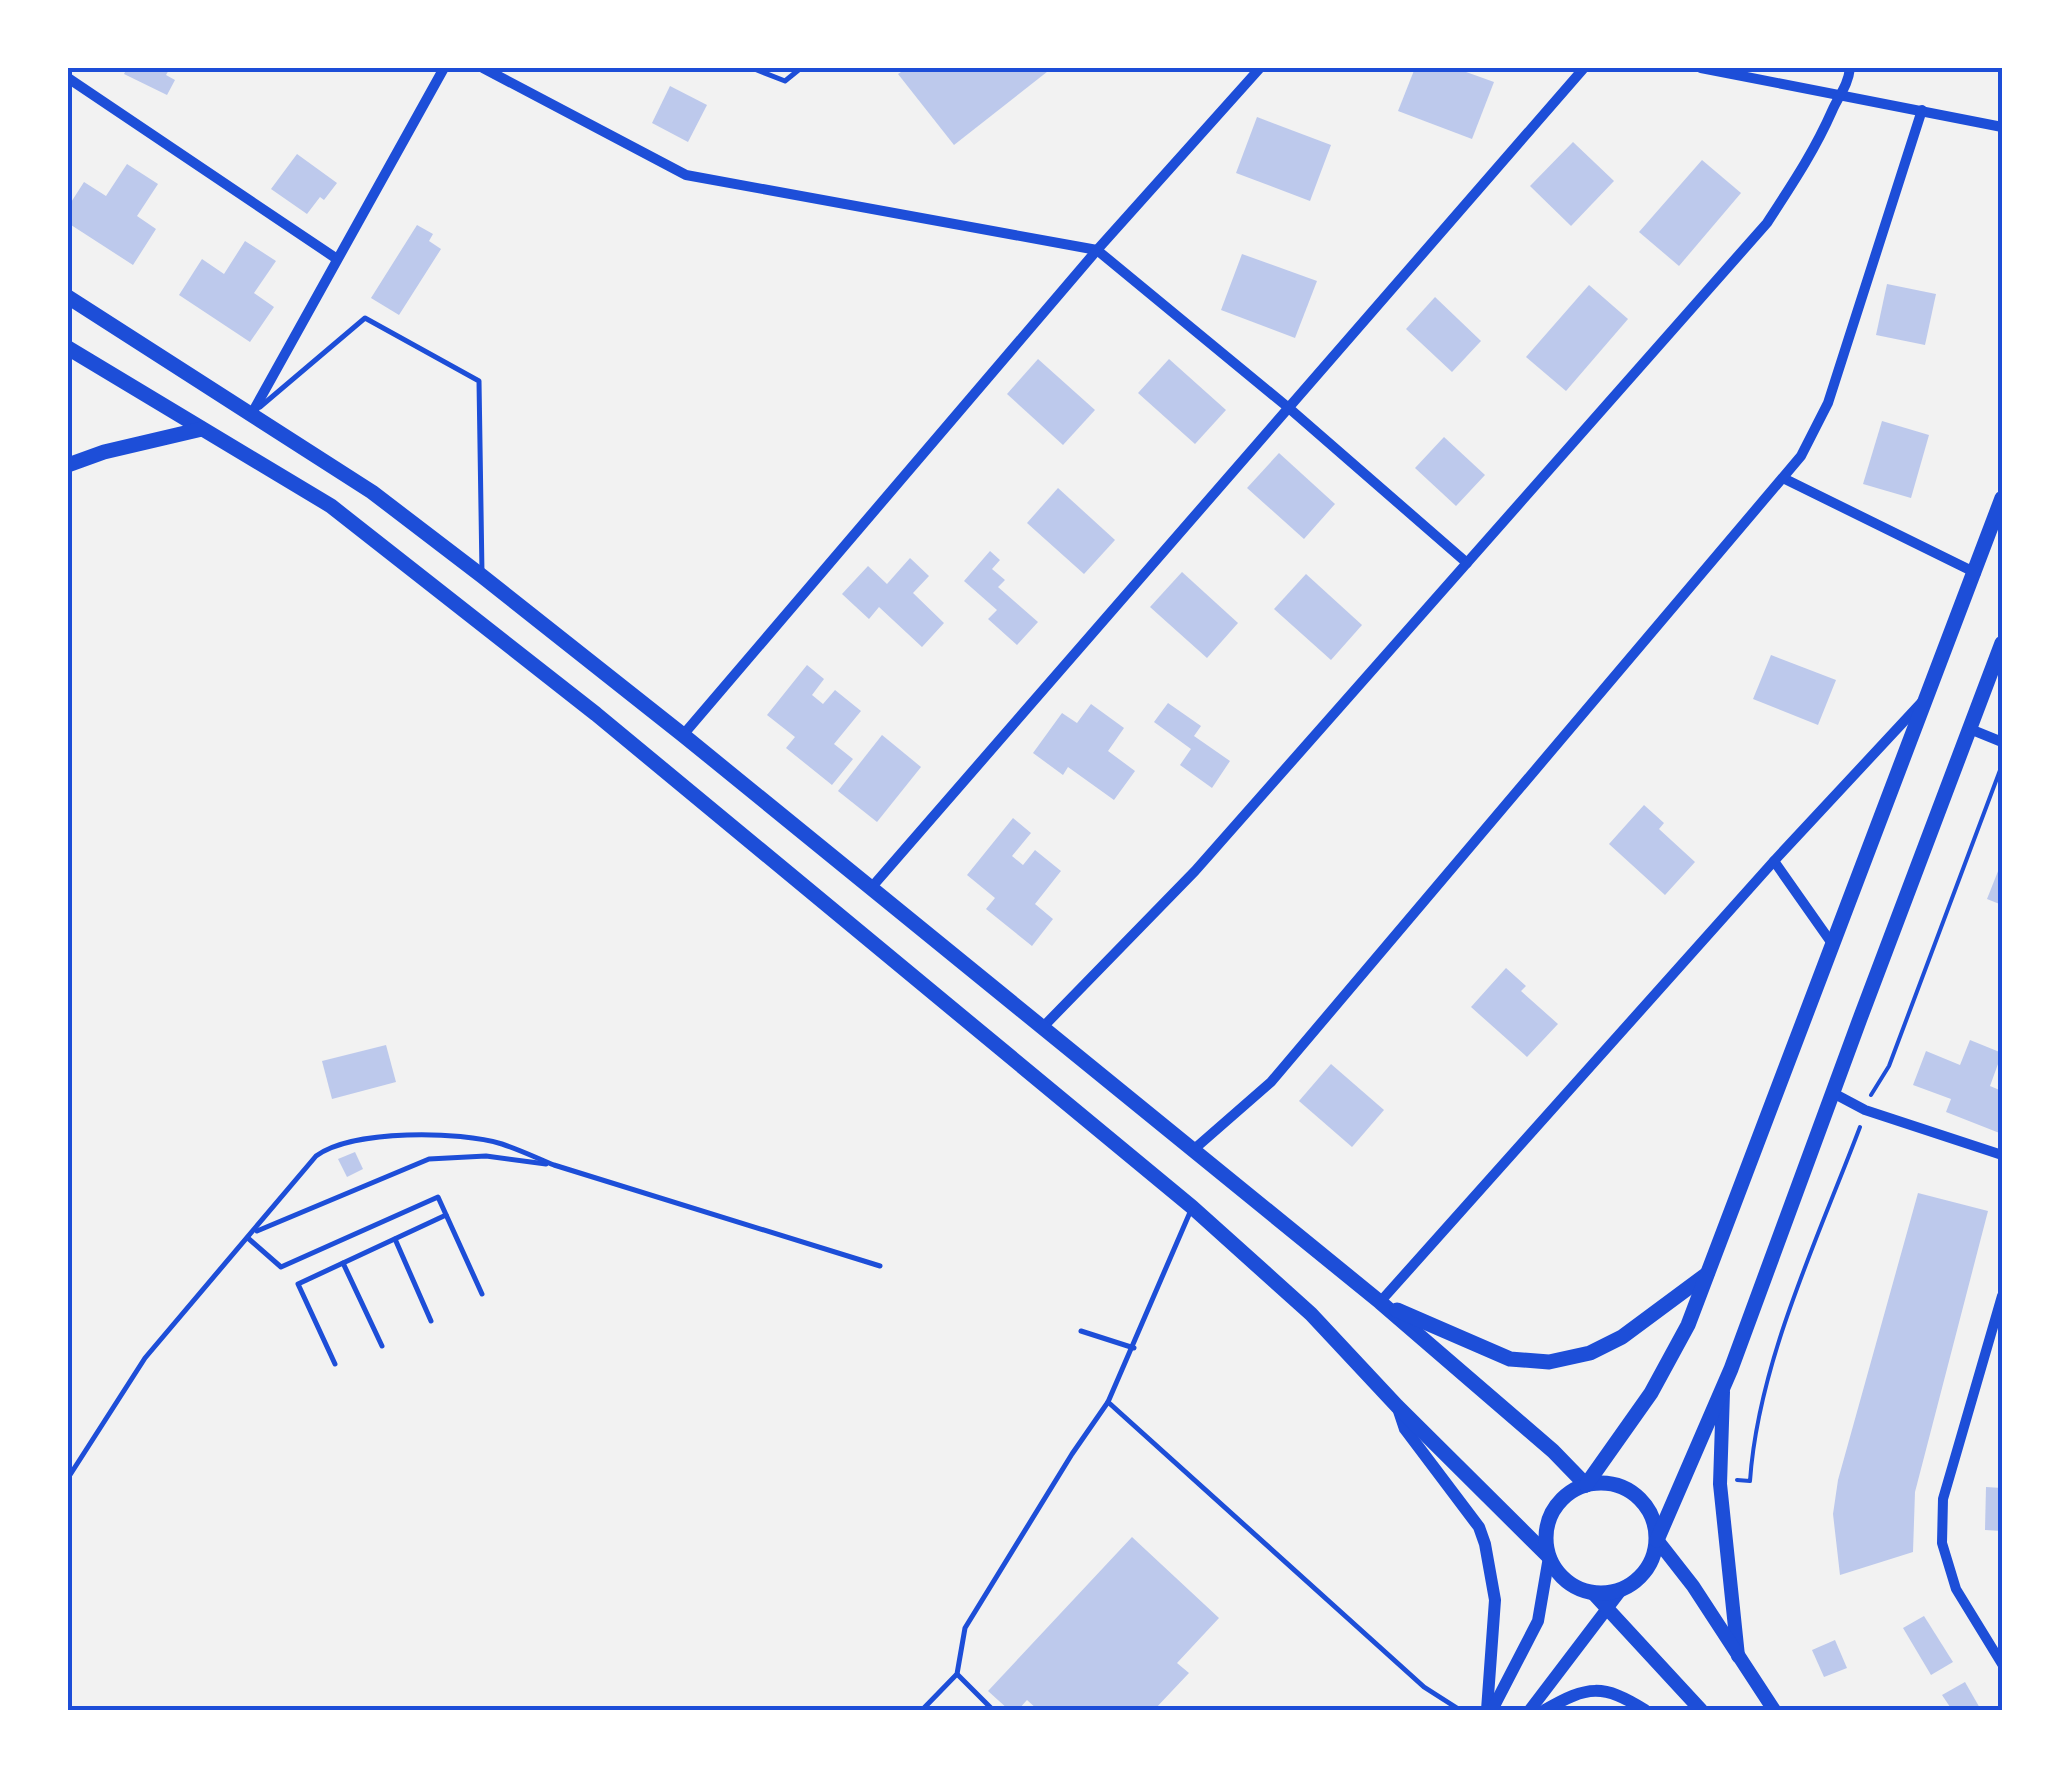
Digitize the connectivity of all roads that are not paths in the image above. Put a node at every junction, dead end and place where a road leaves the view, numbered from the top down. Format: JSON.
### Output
{"nodes":[{"id":1,"x":444,"y":68,"type":"edge"},
{"id":2,"x":484,"y":68,"type":"edge"},
{"id":3,"x":752,"y":68,"type":"edge"},
{"id":4,"x":801,"y":68,"type":"edge"},
{"id":5,"x":1260,"y":68,"type":"edge"},
{"id":6,"x":1584,"y":68,"type":"edge"},
{"id":7,"x":1701,"y":68,"type":"edge"},
{"id":8,"x":1850,"y":68,"type":"edge"},
{"id":9,"x":68,"y":78,"type":"edge"},
{"id":10,"x":1840,"y":96,"type":"junction"},
{"id":11,"x":1922,"y":110,"type":"junction"},
{"id":12,"x":2002,"y":128,"type":"edge"},
{"id":13,"x":1097,"y":250,"type":"junction"},
{"id":14,"x":338,"y":260,"type":"junction"},
{"id":15,"x":68,"y":297,"type":"edge"},
{"id":16,"x":68,"y":348,"type":"edge"},
{"id":17,"x":1290,"y":409,"type":"junction"},
{"id":18,"x":251,"y":415,"type":"junction"},
{"id":19,"x":202,"y":429,"type":"junction"},
{"id":20,"x":68,"y":465,"type":"edge"},
{"id":21,"x":1783,"y":478,"type":"junction"},
{"id":22,"x":2002,"y":498,"type":"edge"},
{"id":23,"x":1467,"y":563,"type":"junction"},
{"id":24,"x":1976,"y":573,"type":"junction"},
{"id":25,"x":482,"y":576,"type":"junction"},
{"id":26,"x":2002,"y":643,"type":"edge"},
{"id":27,"x":1928,"y":695,"type":"junction"},
{"id":28,"x":1970,"y":729,"type":"junction"},
{"id":29,"x":682,"y":735,"type":"junction"},
{"id":30,"x":2002,"y":742,"type":"edge"},
{"id":31,"x":1774,"y":861,"type":"junction"},
{"id":32,"x":871,"y":888,"type":"junction"},
{"id":33,"x":1833,"y":945,"type":"junction"},
{"id":34,"x":1042,"y":1028,"type":"junction"},
{"id":35,"x":1833,"y":1093,"type":"junction"},
{"id":36,"x":1192,"y":1151,"type":"junction"},
{"id":37,"x":2002,"y":1155,"type":"edge"},
{"id":38,"x":554,"y":1165,"type":"junction"},
{"id":39,"x":1192,"y":1207,"type":"junction"},
{"id":40,"x":446,"y":1215,"type":"junction"},
{"id":41,"x":255,"y":1232,"type":"junction"},
{"id":42,"x":248,"y":1238,"type":"junction"},
{"id":43,"x":395,"y":1239,"type":"junction"},
{"id":44,"x":344,"y":1263,"type":"junction"},
{"id":45,"x":880,"y":1266,"type":"dead end"},
{"id":46,"x":1707,"y":1274,"type":"junction"},
{"id":47,"x":482,"y":1294,"type":"dead end"},
{"id":48,"x":2002,"y":1296,"type":"edge"},
{"id":49,"x":1380,"y":1302,"type":"junction"},
{"id":50,"x":431,"y":1321,"type":"dead end"},
{"id":51,"x":1080,"y":1331,"type":"dead end"},
{"id":52,"x":382,"y":1346,"type":"dead end"},
{"id":53,"x":1134,"y":1348,"type":"junction"},
{"id":54,"x":335,"y":1364,"type":"dead end"},
{"id":55,"x":1722,"y":1391,"type":"junction"},
{"id":56,"x":1108,"y":1402,"type":"junction"},
{"id":57,"x":1397,"y":1406,"type":"junction"},
{"id":58,"x":68,"y":1478,"type":"edge"},
{"id":59,"x":1586,"y":1485,"type":"junction"},
{"id":60,"x":1657,"y":1540,"type":"junction"},
{"id":61,"x":1549,"y":1557,"type":"junction"},
{"id":62,"x":1622,"y":1589,"type":"junction"},
{"id":63,"x":1592,"y":1592,"type":"junction"},
{"id":64,"x":1607,"y":1608,"type":"junction"},
{"id":65,"x":1738,"y":1656,"type":"junction"},
{"id":66,"x":2002,"y":1664,"type":"edge"},
{"id":67,"x":958,"y":1674,"type":"junction"},
{"id":68,"x":922,"y":1710,"type":"edge"},
{"id":69,"x":993,"y":1710,"type":"edge"},
{"id":70,"x":1460,"y":1710,"type":"edge"},
{"id":71,"x":1490,"y":1710,"type":"edge"},
{"id":72,"x":1530,"y":1710,"type":"edge"},
{"id":73,"x":1545,"y":1710,"type":"edge"},
{"id":74,"x":1645,"y":1710,"type":"edge"},
{"id":75,"x":1702,"y":1710,"type":"edge"},
{"id":76,"x":1774,"y":1710,"type":"edge"}],
"edges":[{"from":1,"to":14,"type":"street"},
{"from":2,"to":13,"type":"street"},
{"from":3,"to":4,"type":"lane"},
{"from":5,"to":13,"type":"street"},
{"from":6,"to":17,"type":"street"},
{"from":7,"to":10,"type":"street"},
{"from":8,"to":10,"type":"street"},
{"from":9,"to":14,"type":"street"},
{"from":10,"to":11,"type":"street"},
{"from":10,"to":23,"type":"street"},
{"from":11,"to":12,"type":"street"},
{"from":11,"to":21,"type":"street"},
{"from":13,"to":17,"type":"street"},
{"from":13,"to":29,"type":"street"},
{"from":14,"to":18,"type":"street"},
{"from":15,"to":18,"type":"main road"},
{"from":16,"to":19,"type":"main road"},
{"from":17,"to":23,"type":"street"},
{"from":17,"to":32,"type":"street"},
{"from":18,"to":25,"type":"main road"},
{"from":18,"to":25,"type":"lane"},
{"from":19,"to":20,"type":"main road"},
{"from":19,"to":39,"type":"main road"},
{"from":21,"to":24,"type":"street"},
{"from":21,"to":36,"type":"street"},
{"from":22,"to":24,"type":"main road"},
{"from":23,"to":34,"type":"street"},
{"from":24,"to":27,"type":"main road"},
{"from":25,"to":29,"type":"main road"},
{"from":26,"to":28,"type":"main road"},
{"from":27,"to":31,"type":"street"},
{"from":27,"to":33,"type":"main road"},
{"from":28,"to":30,"type":"street"},
{"from":28,"to":35,"type":"main road"},
{"from":29,"to":32,"type":"main road"},
{"from":31,"to":33,"type":"street"},
{"from":31,"to":49,"type":"street"},
{"from":32,"to":34,"type":"main road"},
{"from":33,"to":46,"type":"main road"},
{"from":34,"to":36,"type":"main road"},
{"from":35,"to":37,"type":"street"},
{"from":35,"to":55,"type":"main road"},
{"from":36,"to":49,"type":"main road"},
{"from":38,"to":41,"type":"lane"},
{"from":38,"to":41,"type":"lane"},
{"from":38,"to":45,"type":"lane"},
{"from":39,"to":53,"type":"lane"},
{"from":39,"to":57,"type":"main road"},
{"from":40,"to":42,"type":"lane"},
{"from":40,"to":43,"type":"lane"},
{"from":40,"to":47,"type":"lane"},
{"from":41,"to":42,"type":"lane"},
{"from":42,"to":58,"type":"lane"},
{"from":43,"to":44,"type":"lane"},
{"from":43,"to":50,"type":"lane"},
{"from":44,"to":52,"type":"lane"},
{"from":44,"to":54,"type":"lane"},
{"from":46,"to":49,"type":"main road"},
{"from":46,"to":59,"type":"main road"},
{"from":48,"to":66,"type":"street"},
{"from":49,"to":59,"type":"main road"},
{"from":51,"to":53,"type":"lane"},
{"from":53,"to":56,"type":"lane"},
{"from":55,"to":60,"type":"main road"},
{"from":55,"to":65,"type":"main road"},
{"from":56,"to":67,"type":"lane"},
{"from":56,"to":70,"type":"lane"},
{"from":57,"to":61,"type":"main road"},
{"from":57,"to":71,"type":"street"},
{"from":59,"to":60,"type":"main road"},
{"from":59,"to":61,"type":"main road"},
{"from":60,"to":62,"type":"main road"},
{"from":60,"to":65,"type":"main road"},
{"from":61,"to":63,"type":"main road"},
{"from":61,"to":71,"type":"street"},
{"from":62,"to":63,"type":"main road"},
{"from":62,"to":64,"type":"street"},
{"from":63,"to":64,"type":"main road"},
{"from":64,"to":72,"type":"street"},
{"from":64,"to":75,"type":"main road"},
{"from":65,"to":76,"type":"main road"},
{"from":67,"to":68,"type":"lane"},
{"from":67,"to":69,"type":"lane"},
{"from":73,"to":74,"type":"street"}]}
